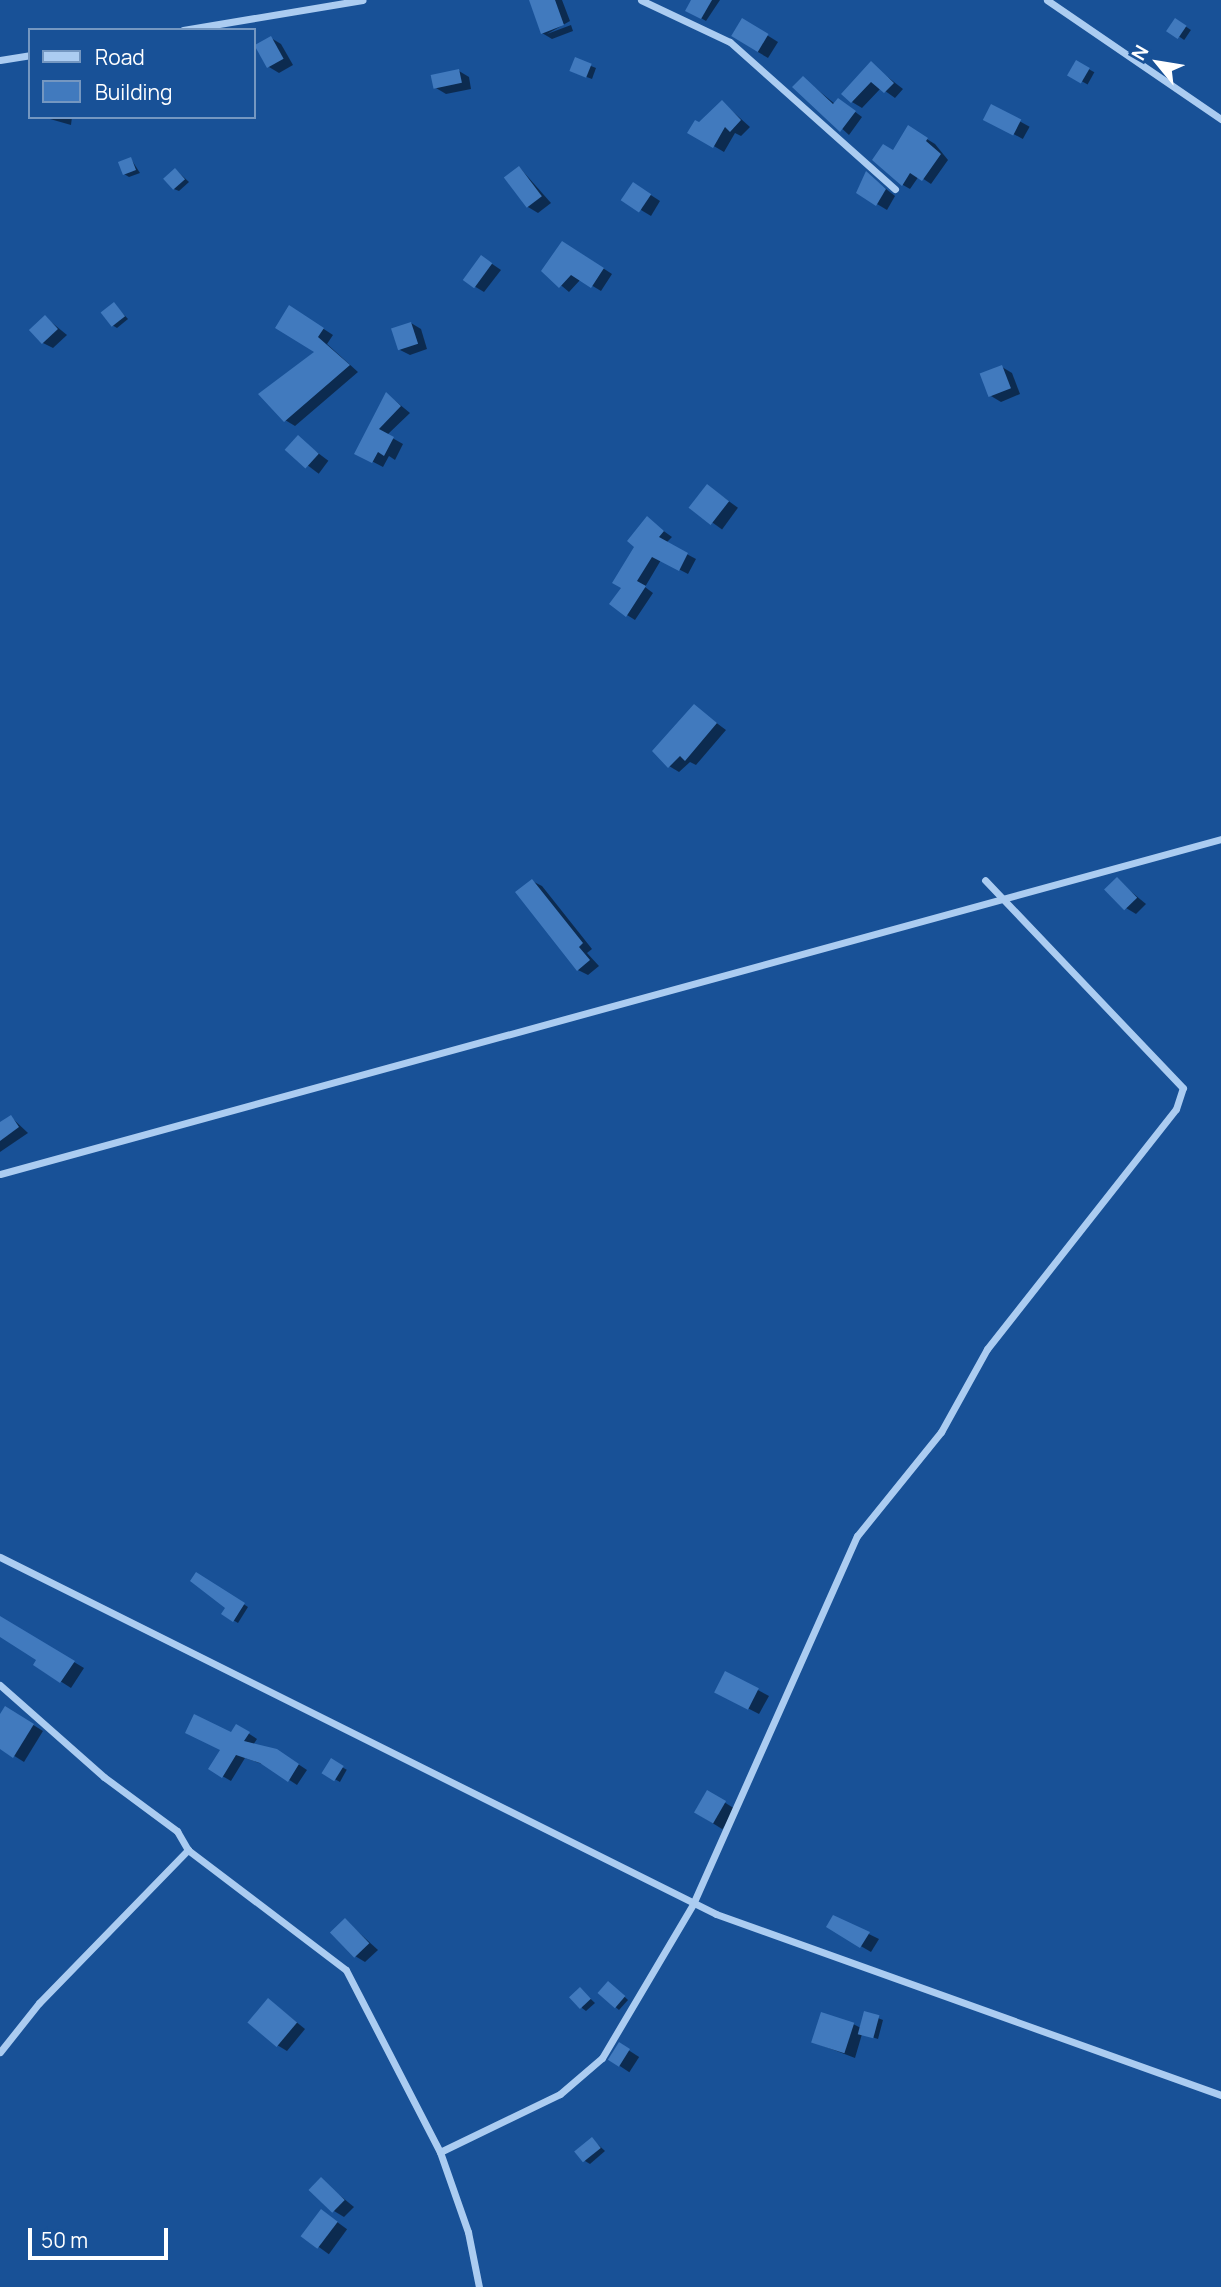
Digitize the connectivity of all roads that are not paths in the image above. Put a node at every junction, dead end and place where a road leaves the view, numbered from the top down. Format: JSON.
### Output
{"nodes":[{"id":1,"x":363,"y":0,"type":"edge"},
{"id":2,"x":641,"y":0,"type":"edge"},
{"id":3,"x":1047,"y":0,"type":"edge"},
{"id":4,"x":195,"y":28,"type":"edge"},
{"id":5,"x":28,"y":55,"type":"edge"},
{"id":6,"x":0,"y":60,"type":"edge"},
{"id":7,"x":1221,"y":119,"type":"edge"},
{"id":8,"x":895,"y":189,"type":"dead end"},
{"id":9,"x":1221,"y":839,"type":"edge"},
{"id":10,"x":985,"y":880,"type":"dead end"},
{"id":11,"x":1000,"y":900,"type":"junction"},
{"id":12,"x":0,"y":1174,"type":"edge"},
{"id":13,"x":0,"y":1557,"type":"edge"},
{"id":14,"x":0,"y":1685,"type":"edge"},
{"id":15,"x":188,"y":1850,"type":"junction"},
{"id":16,"x":693,"y":1904,"type":"junction"},
{"id":17,"x":0,"y":2052,"type":"edge"},
{"id":18,"x":1221,"y":2095,"type":"edge"},
{"id":19,"x":440,"y":2152,"type":"junction"},
{"id":20,"x":479,"y":2287,"type":"edge"}],
"edges":[{"from":1,"to":4,"type":"street"},
{"from":2,"to":8,"type":"street"},
{"from":3,"to":7,"type":"street"},
{"from":5,"to":6,"type":"street"},
{"from":9,"to":11,"type":"street"},
{"from":10,"to":11,"type":"street"},
{"from":11,"to":12,"type":"street"},
{"from":11,"to":16,"type":"street"},
{"from":13,"to":16,"type":"street"},
{"from":14,"to":15,"type":"street"},
{"from":15,"to":17,"type":"street"},
{"from":15,"to":19,"type":"street"},
{"from":16,"to":18,"type":"street"},
{"from":16,"to":19,"type":"street"},
{"from":19,"to":20,"type":"street"}]}
